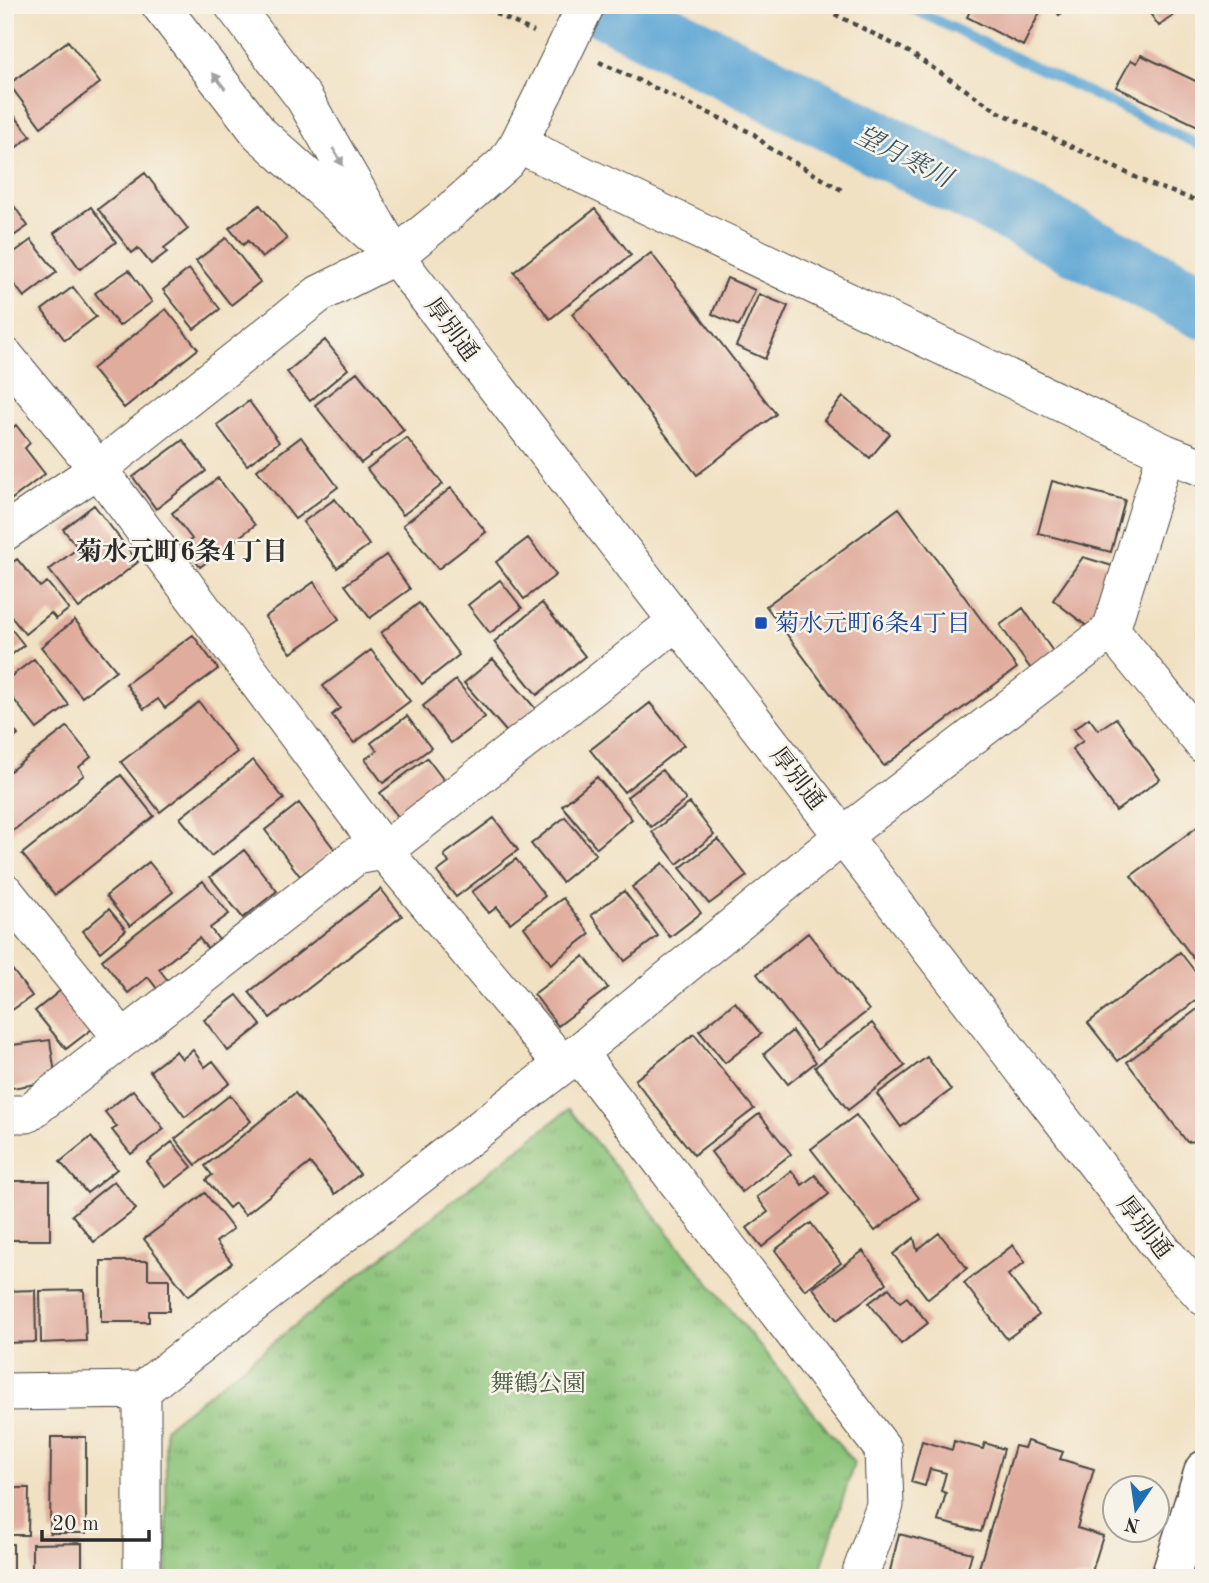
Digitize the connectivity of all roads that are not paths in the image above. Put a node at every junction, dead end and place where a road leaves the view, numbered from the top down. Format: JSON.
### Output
{"nodes":[{"id":1,"x":160,"y":5,"type":"edge"},
{"id":2,"x":233,"y":5,"type":"edge"},
{"id":3,"x":586,"y":5,"type":"edge"},
{"id":4,"x":518,"y":144,"type":"junction"},
{"id":5,"x":395,"y":256,"type":"junction"},
{"id":6,"x":5,"y":356,"type":"edge"},
{"id":7,"x":1166,"y":453,"type":"junction"},
{"id":8,"x":1204,"y":468,"type":"edge"},
{"id":9,"x":98,"y":469,"type":"junction"},
{"id":10,"x":5,"y":532,"type":"edge"},
{"id":11,"x":676,"y":622,"type":"junction"},
{"id":12,"x":1111,"y":629,"type":"junction"},
{"id":13,"x":1204,"y":745,"type":"edge"},
{"id":14,"x":844,"y":835,"type":"junction"},
{"id":15,"x":384,"y":851,"type":"junction"},
{"id":16,"x":5,"y":892,"type":"edge"},
{"id":17,"x":122,"y":1038,"type":"junction"},
{"id":18,"x":571,"y":1059,"type":"junction"},
{"id":19,"x":5,"y":1114,"type":"edge"},
{"id":20,"x":1204,"y":1297,"type":"edge"},
{"id":21,"x":142,"y":1390,"type":"junction"},
{"id":22,"x":5,"y":1392,"type":"edge"},
{"id":23,"x":1204,"y":1470,"type":"edge"},
{"id":24,"x":142,"y":1578,"type":"edge"},
{"id":25,"x":859,"y":1578,"type":"edge"},
{"id":26,"x":1170,"y":1578,"type":"edge"}],
"edges":[{"from":5,"to":1,"type":"street","name":"厚別通","one_way":true},
{"from":2,"to":5,"type":"street","name":"厚別通","one_way":true},
{"from":3,"to":4,"type":"street","bridge":true},
{"from":4,"to":5,"type":"street"},
{"from":4,"to":7,"type":"street"},
{"from":5,"to":9,"type":"street"},
{"from":5,"to":11,"type":"street","name":"厚別通"},
{"from":6,"to":9,"type":"street"},
{"from":7,"to":8,"type":"street"},
{"from":7,"to":12,"type":"street"},
{"from":9,"to":10,"type":"street"},
{"from":9,"to":15,"type":"street"},
{"from":11,"to":14,"type":"street","name":"厚別通"},
{"from":11,"to":15,"type":"street"},
{"from":12,"to":13,"type":"street"},
{"from":12,"to":14,"type":"street"},
{"from":14,"to":18,"type":"street"},
{"from":14,"to":20,"type":"street","name":"厚別通"},
{"from":15,"to":17,"type":"street"},
{"from":15,"to":18,"type":"street"},
{"from":16,"to":17,"type":"street"},
{"from":17,"to":19,"type":"street"},
{"from":18,"to":21,"type":"street"},
{"from":18,"to":25,"type":"street"},
{"from":21,"to":22,"type":"street"},
{"from":21,"to":24,"type":"street"},
{"from":23,"to":26,"type":"main road"}]}
